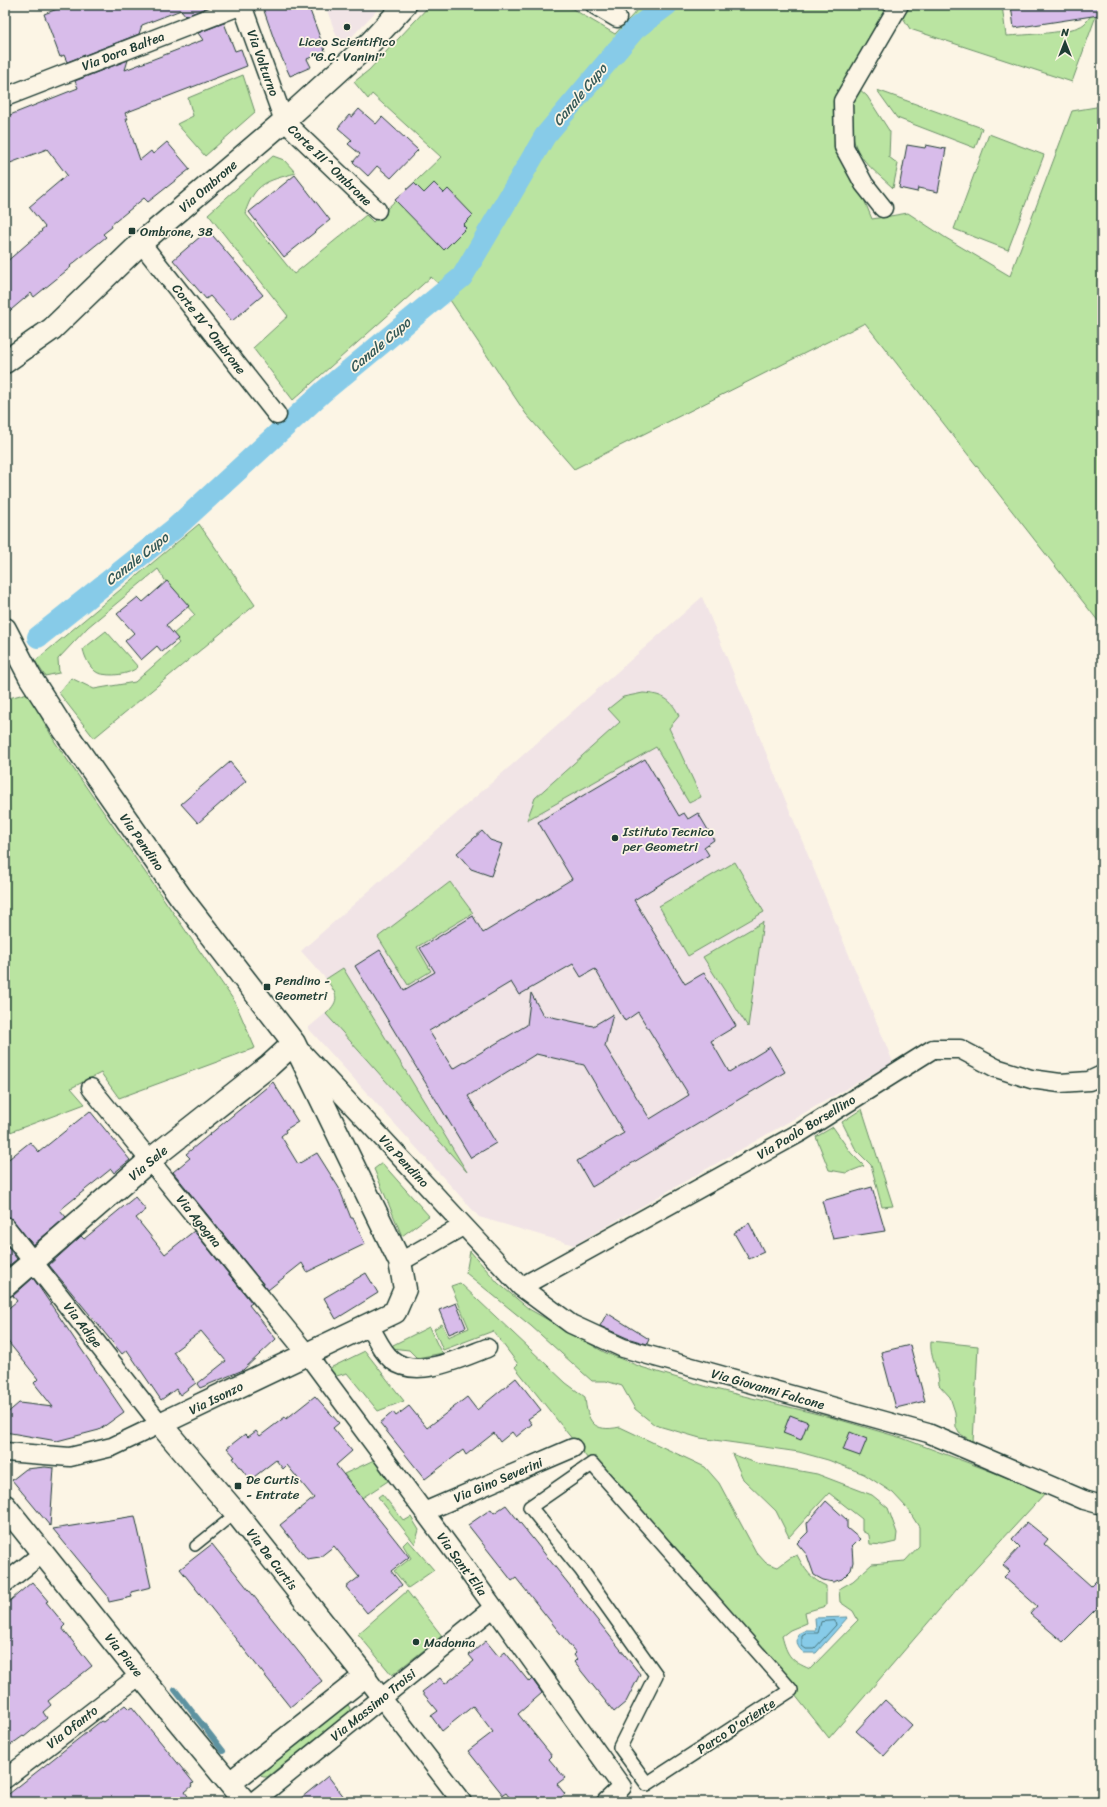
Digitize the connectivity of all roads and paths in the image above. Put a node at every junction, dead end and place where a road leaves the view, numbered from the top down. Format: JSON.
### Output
{"nodes":[{"id":1,"x":242,"y":5,"type":"edge"},
{"id":2,"x":405,"y":5,"type":"edge"},
{"id":3,"x":595,"y":5,"type":"edge"},
{"id":4,"x":899,"y":5,"type":"edge"},
{"id":5,"x":617,"y":18,"type":"dead end"},
{"id":6,"x":5,"y":98,"type":"edge"},
{"id":7,"x":284,"y":121,"type":"junction"},
{"id":8,"x":883,"y":208,"type":"dead end"},
{"id":9,"x":377,"y":210,"type":"dead end"},
{"id":10,"x":141,"y":243,"type":"junction"},
{"id":11,"x":5,"y":362,"type":"edge"},
{"id":12,"x":277,"y":415,"type":"dead end"},
{"id":13,"x":5,"y":629,"type":"edge"},
{"id":14,"x":294,"y":1043,"type":"junction"},
{"id":15,"x":1102,"y":1075,"type":"edge"},
{"id":16,"x":91,"y":1088,"type":"dead end"},
{"id":17,"x":150,"y":1160,"type":"junction"},
{"id":18,"x":5,"y":1226,"type":"edge"},
{"id":19,"x":464,"y":1226,"type":"junction"},
{"id":20,"x":34,"y":1262,"type":"junction"},
{"id":21,"x":400,"y":1262,"type":"junction"},
{"id":22,"x":5,"y":1286,"type":"edge"},
{"id":23,"x":521,"y":1287,"type":"junction"},
{"id":24,"x":405,"y":1290,"type":"joint"},
{"id":25,"x":368,"y":1324,"type":"junction"},
{"id":26,"x":487,"y":1348,"type":"dead end"},
{"id":27,"x":307,"y":1354,"type":"junction"},
{"id":28,"x":160,"y":1424,"type":"junction"},
{"id":29,"x":573,"y":1448,"type":"dead end"},
{"id":30,"x":5,"y":1452,"type":"edge"},
{"id":31,"x":1102,"y":1505,"type":"edge"},
{"id":32,"x":5,"y":1506,"type":"edge"},
{"id":33,"x":530,"y":1507,"type":"joint"},
{"id":34,"x":424,"y":1512,"type":"junction"},
{"id":35,"x":236,"y":1513,"type":"junction"},
{"id":36,"x":195,"y":1546,"type":"dead end"},
{"id":37,"x":42,"y":1554,"type":"junction"},
{"id":38,"x":5,"y":1583,"type":"edge"},
{"id":39,"x":493,"y":1608,"type":"junction"},
{"id":40,"x":140,"y":1675,"type":"junction"},
{"id":41,"x":365,"y":1676,"type":"junction"},
{"id":42,"x":381,"y":1697,"type":"junction"},
{"id":43,"x":5,"y":1780,"type":"edge"},
{"id":44,"x":239,"y":1797,"type":"edge"},
{"id":45,"x":462,"y":1802,"type":"edge"},
{"id":46,"x":606,"y":1802,"type":"edge"}],
"edges":[{"from":1,"to":6,"type":"street","name":"Via Dora Baltea"},
{"from":1,"to":7,"type":"street","name":"Via Volturno"},
{"from":2,"to":7,"type":"street","name":"Via Ombrone"},
{"from":3,"to":5,"type":"street"},
{"from":4,"to":8,"type":"street"},
{"from":7,"to":9,"type":"street","name":"Corte III^ Ombrone"},
{"from":7,"to":10,"type":"street","name":"Via Ombrone"},
{"from":10,"to":11,"type":"street","name":"Via Ombrone"},
{"from":10,"to":12,"type":"street","name":"Corte IV^ Ombrone"},
{"from":13,"to":14,"type":"street","name":"Via Pendino"},
{"from":14,"to":17,"type":"street","name":"Via Sele"},
{"from":14,"to":19,"type":"street","name":"Via Pendino"},
{"from":14,"to":21,"type":"street","name":"Via Pendino"},
{"from":15,"to":23,"type":"street","name":"Via Paolo Borsellino"},
{"from":16,"to":17,"type":"street","name":"Via Agogna"},
{"from":17,"to":20,"type":"street","name":"Via Sele"},
{"from":17,"to":27,"type":"street","name":"Via Agogna"},
{"from":18,"to":20,"type":"street","name":"Via Adige"},
{"from":19,"to":21,"type":"street"},
{"from":19,"to":23,"type":"street","name":"Via Giovanni Falcone"},
{"from":20,"to":22,"type":"street","name":"Via Sele"},
{"from":20,"to":28,"type":"street","name":"Via Adige"},
{"from":21,"to":24,"type":"street","name":"Via Pendino"},
{"from":23,"to":31,"type":"street","name":"Via Giovanni Falcone"},
{"from":24,"to":25,"type":"street","name":"Via Isonzo"},
{"from":25,"to":26,"type":"street"},
{"from":25,"to":27,"type":"street","name":"Via Isonzo"},
{"from":27,"to":28,"type":"street","name":"Via Isonzo"},
{"from":27,"to":34,"type":"street","name":"Via Sant'Elia"},
{"from":28,"to":30,"type":"street","name":"Via Isonzo"},
{"from":28,"to":35,"type":"street","name":"Via De Curtis"},
{"from":29,"to":34,"type":"street","name":"Via Gino Severini"},
{"from":32,"to":37,"type":"street","name":"Via Piave"},
{"from":33,"to":33,"type":"street","name":"Parco D'oriente"},
{"from":34,"to":39,"type":"street","name":"Via Sant'Elia"},
{"from":35,"to":36,"type":"lane"},
{"from":35,"to":41,"type":"street","name":"Via De Curtis"},
{"from":37,"to":38,"type":"street"},
{"from":37,"to":40,"type":"street","name":"Via Piave"},
{"from":39,"to":42,"type":"street","name":"Via Massimo Troisi"},
{"from":39,"to":46,"type":"street","name":"Via Sant'Elia"},
{"from":40,"to":43,"type":"street","name":"Via Ofanto"},
{"from":40,"to":44,"type":"street","name":"Via Piave"},
{"from":41,"to":42,"type":"street","name":"Via De Curtis"},
{"from":41,"to":44,"type":"street"},
{"from":42,"to":44,"type":"street","name":"Via Massimo Troisi"},
{"from":42,"to":45,"type":"street","name":"Via De Curtis"}]}
